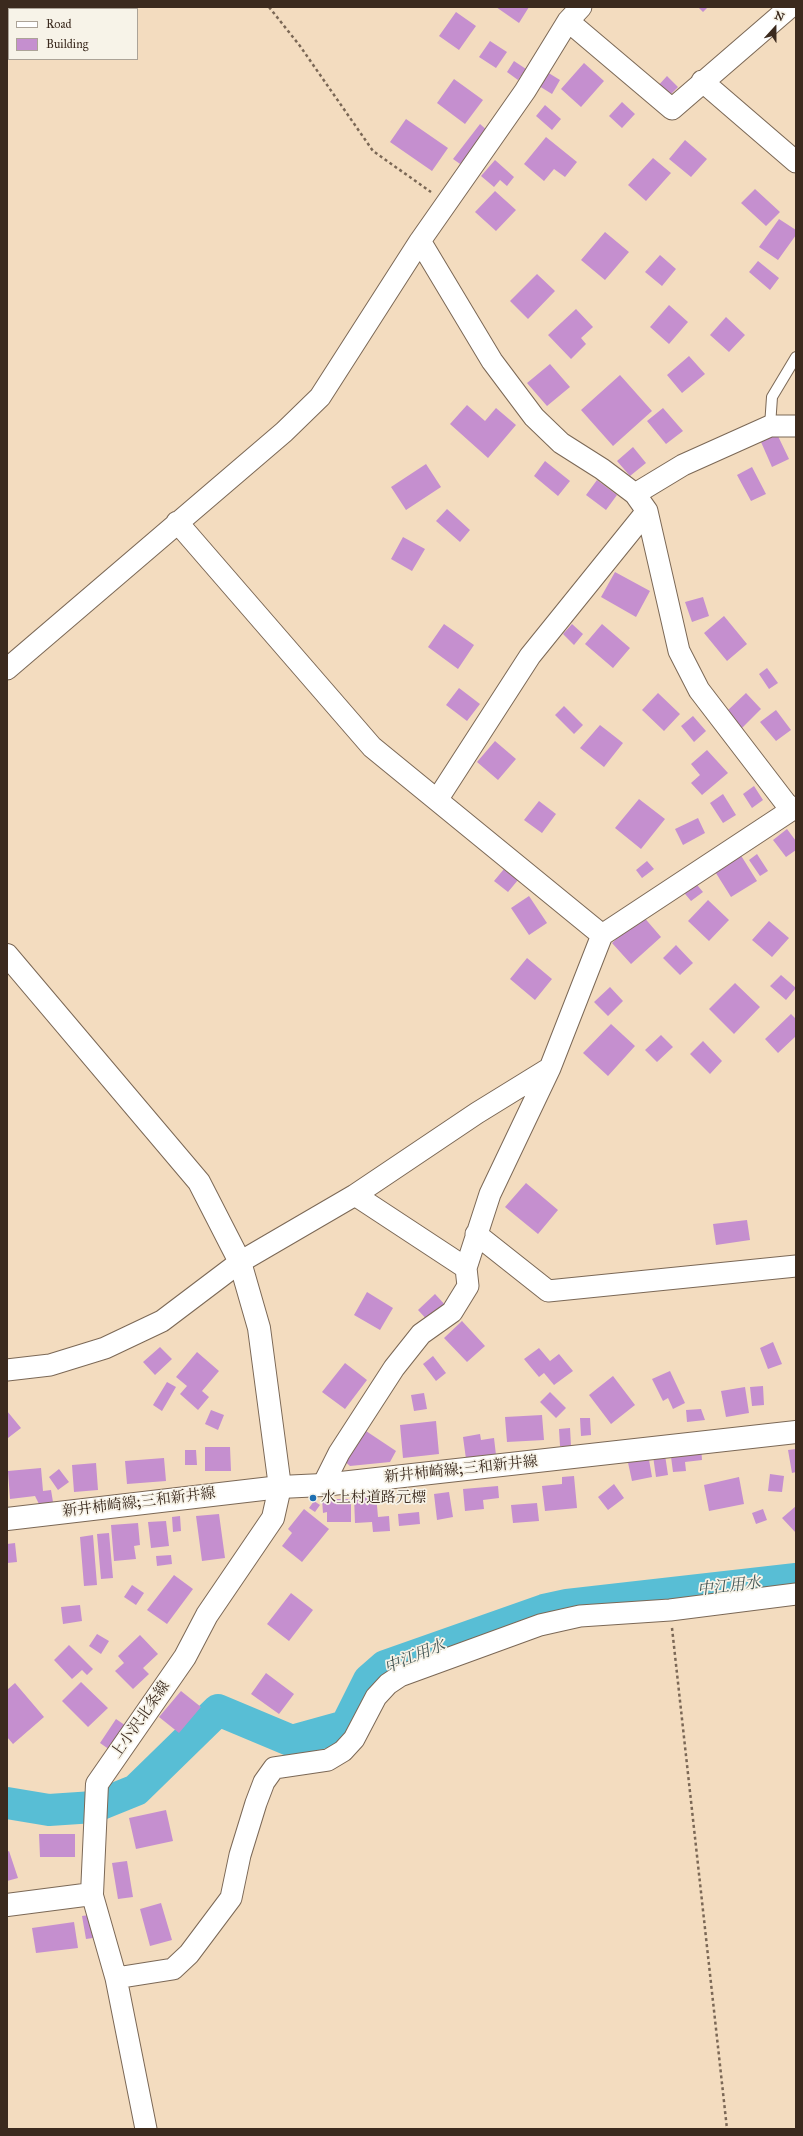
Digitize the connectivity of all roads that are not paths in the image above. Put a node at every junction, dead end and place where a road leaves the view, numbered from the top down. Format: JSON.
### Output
{"nodes":[{"id":1,"x":790,"y":7,"type":"edge"},
{"id":2,"x":574,"y":14,"type":"edge"},
{"id":3,"x":702,"y":81,"type":"junction"},
{"id":4,"x":796,"y":162,"type":"edge"},
{"id":5,"x":420,"y":241,"type":"junction"},
{"id":6,"x":796,"y":357,"type":"edge"},
{"id":7,"x":770,"y":426,"type":"junction"},
{"id":8,"x":796,"y":426,"type":"edge"},
{"id":9,"x":641,"y":503,"type":"junction"},
{"id":10,"x":177,"y":522,"type":"junction"},
{"id":11,"x":7,"y":669,"type":"edge"},
{"id":12,"x":437,"y":800,"type":"junction"},
{"id":13,"x":794,"y":808,"type":"edge"},
{"id":14,"x":602,"y":935,"type":"junction"},
{"id":15,"x":7,"y":955,"type":"edge"},
{"id":16,"x":550,"y":1068,"type":"junction"},
{"id":17,"x":355,"y":1196,"type":"junction"},
{"id":18,"x":476,"y":1234,"type":"junction"},
{"id":19,"x":240,"y":1262,"type":"junction"},
{"id":20,"x":796,"y":1266,"type":"edge"},
{"id":21,"x":466,"y":1268,"type":"junction"},
{"id":22,"x":7,"y":1370,"type":"edge"},
{"id":23,"x":796,"y":1432,"type":"edge"},
{"id":24,"x":323,"y":1485,"type":"junction"},
{"id":25,"x":280,"y":1487,"type":"junction"},
{"id":26,"x":7,"y":1519,"type":"edge"},
{"id":27,"x":796,"y":1594,"type":"edge"},
{"id":28,"x":92,"y":1894,"type":"junction"},
{"id":29,"x":7,"y":1905,"type":"edge"},
{"id":30,"x":116,"y":1978,"type":"junction"},
{"id":31,"x":146,"y":2129,"type":"edge"}],
"edges":[{"from":1,"to":3,"type":"street"},
{"from":2,"to":3,"type":"street"},
{"from":2,"to":5,"type":"street"},
{"from":3,"to":4,"type":"street"},
{"from":5,"to":9,"type":"street"},
{"from":5,"to":10,"type":"street"},
{"from":6,"to":7,"type":"lane"},
{"from":7,"to":8,"type":"street"},
{"from":7,"to":9,"type":"street"},
{"from":9,"to":12,"type":"street"},
{"from":9,"to":13,"type":"street"},
{"from":10,"to":11,"type":"street"},
{"from":10,"to":12,"type":"street"},
{"from":12,"to":14,"type":"street"},
{"from":13,"to":14,"type":"street"},
{"from":14,"to":16,"type":"street"},
{"from":15,"to":19,"type":"main road"},
{"from":16,"to":17,"type":"street"},
{"from":16,"to":18,"type":"street"},
{"from":17,"to":19,"type":"street"},
{"from":17,"to":21,"type":"street"},
{"from":18,"to":20,"type":"street"},
{"from":18,"to":21,"type":"street"},
{"from":19,"to":22,"type":"street"},
{"from":19,"to":25,"type":"main road"},
{"from":21,"to":24,"type":"street"},
{"from":23,"to":24,"type":"main road","name":"新井柿崎線;三和新井線"},
{"from":24,"to":25,"type":"main road","name":"新井柿崎線;三和新井線"},
{"from":25,"to":26,"type":"main road","name":"新井柿崎線;三和新井線"},
{"from":25,"to":28,"type":"main road","name":"上小沢北条線"},
{"from":27,"to":30,"type":"street"},
{"from":28,"to":29,"type":"main road"},
{"from":28,"to":30,"type":"street"},
{"from":30,"to":31,"type":"street"}]}
